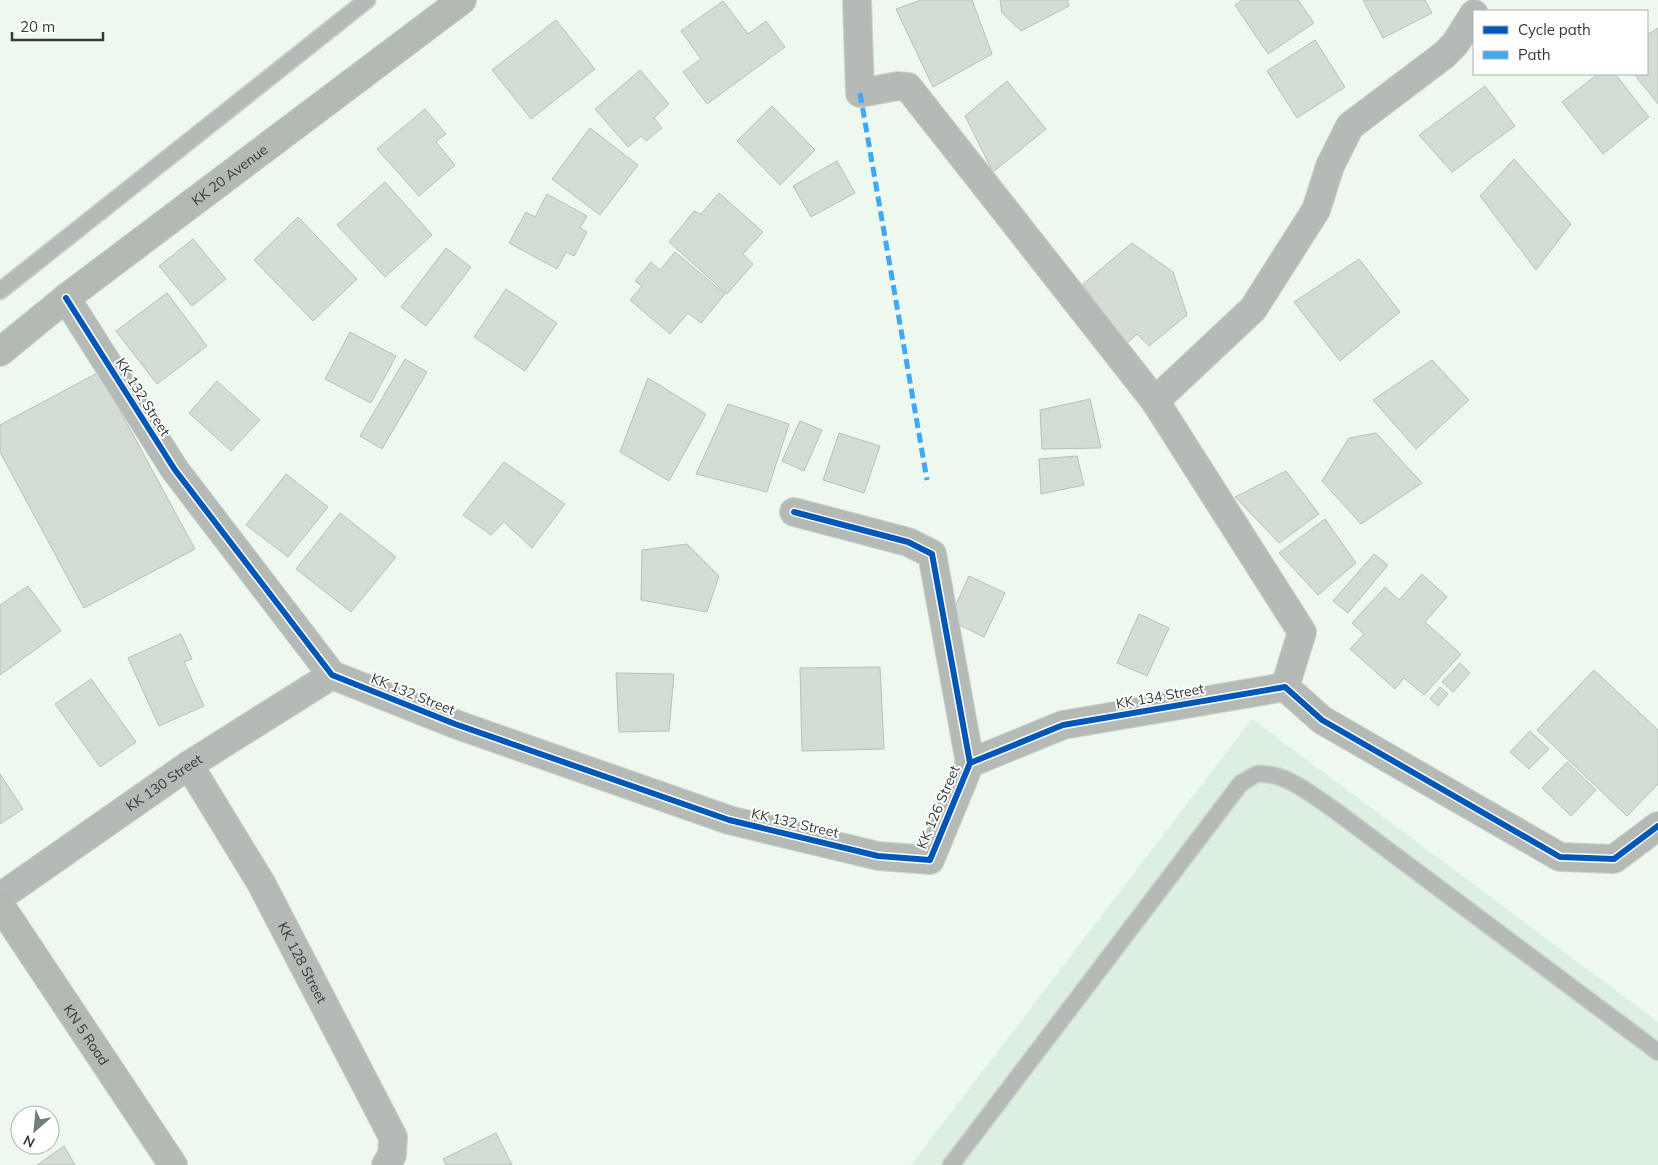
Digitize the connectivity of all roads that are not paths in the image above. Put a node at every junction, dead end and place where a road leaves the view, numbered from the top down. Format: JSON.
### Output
{"nodes":[{"id":1,"x":368,"y":0,"type":"edge"},
{"id":2,"x":462,"y":0,"type":"edge"},
{"id":3,"x":857,"y":0,"type":"edge"},
{"id":4,"x":1473,"y":15,"type":"edge"},
{"id":5,"x":0,"y":291,"type":"edge"},
{"id":6,"x":66,"y":298,"type":"junction"},
{"id":7,"x":0,"y":352,"type":"edge"},
{"id":8,"x":1155,"y":401,"type":"junction"},
{"id":9,"x":794,"y":512,"type":"dead end"},
{"id":10,"x":332,"y":675,"type":"junction"},
{"id":11,"x":1285,"y":688,"type":"junction"},
{"id":12,"x":970,"y":763,"type":"junction"},
{"id":13,"x":189,"y":764,"type":"junction"},
{"id":14,"x":1658,"y":826,"type":"edge"},
{"id":15,"x":930,"y":860,"type":"joint"},
{"id":16,"x":0,"y":897,"type":"edge"},
{"id":17,"x":0,"y":905,"type":"edge"},
{"id":18,"x":1658,"y":1052,"type":"edge"},
{"id":19,"x":173,"y":1165,"type":"edge"},
{"id":20,"x":386,"y":1165,"type":"edge"},
{"id":21,"x":952,"y":1165,"type":"edge"}],
"edges":[{"from":1,"to":5,"type":"lane"},
{"from":2,"to":6,"type":"main road","name":"KK 20 Avenue"},
{"from":3,"to":8,"type":"street"},
{"from":4,"to":8,"type":"street"},
{"from":6,"to":7,"type":"main road","name":"KK 20 Avenue"},
{"from":6,"to":10,"type":"street","name":"KK 132 Street"},
{"from":8,"to":11,"type":"street"},
{"from":9,"to":12,"type":"street"},
{"from":10,"to":13,"type":"street","name":"KK 130 Street"},
{"from":10,"to":15,"type":"street","name":"KK 132 Street"},
{"from":11,"to":12,"type":"street","name":"KK 134 Street"},
{"from":11,"to":14,"type":"street"},
{"from":12,"to":15,"type":"street","name":"KK 126 Street"},
{"from":13,"to":16,"type":"street","name":"KK 130 Street"},
{"from":13,"to":20,"type":"street","name":"KK 128 Street"},
{"from":17,"to":19,"type":"main road","name":"KN 5 Road"},
{"from":18,"to":21,"type":"lane"}]}
